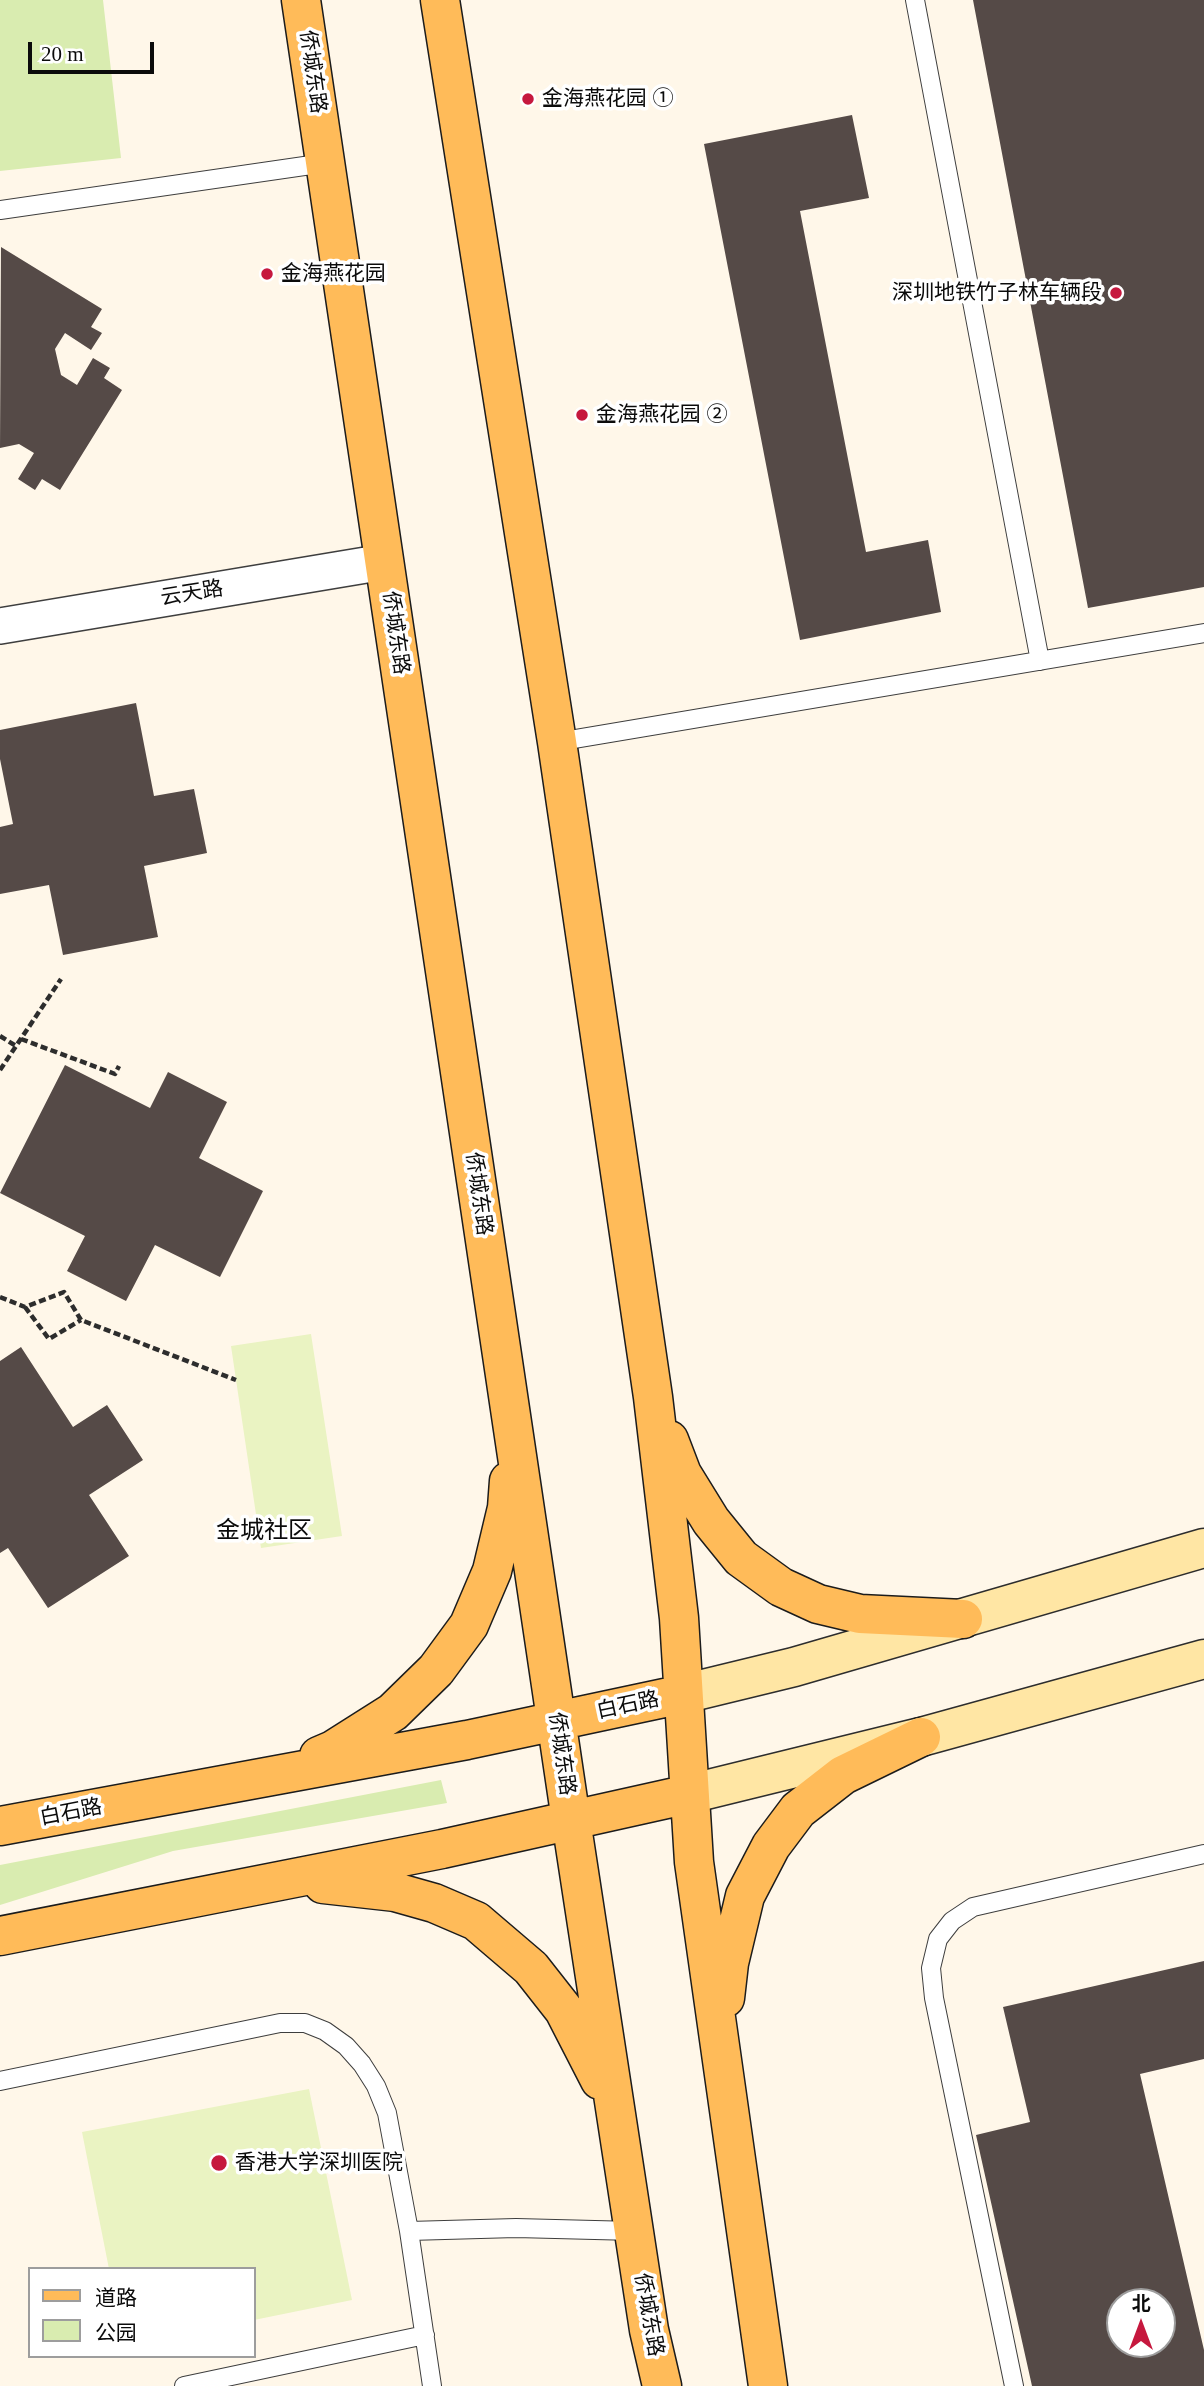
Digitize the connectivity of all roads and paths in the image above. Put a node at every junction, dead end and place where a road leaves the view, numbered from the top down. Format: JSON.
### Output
{"nodes":[{"id":1,"x":301,"y":0,"type":"edge"},
{"id":2,"x":440,"y":0,"type":"edge"},
{"id":3,"x":915,"y":0,"type":"edge"},
{"id":4,"x":325,"y":163,"type":"junction"},
{"id":5,"x":0,"y":210,"type":"edge"},
{"id":6,"x":384,"y":562,"type":"junction"},
{"id":7,"x":0,"y":626,"type":"edge"},
{"id":8,"x":1204,"y":633,"type":"edge"},
{"id":9,"x":1040,"y":661,"type":"junction"},
{"id":10,"x":557,"y":742,"type":"junction"},
{"id":11,"x":61,"y":979,"type":"dead end"},
{"id":12,"x":0,"y":1037,"type":"edge"},
{"id":13,"x":21,"y":1039,"type":"junction"},
{"id":14,"x":16,"y":1046,"type":"junction"},
{"id":15,"x":119,"y":1066,"type":"dead end"},
{"id":16,"x":0,"y":1070,"type":"edge"},
{"id":17,"x":0,"y":1297,"type":"edge"},
{"id":18,"x":25,"y":1307,"type":"junction"},
{"id":19,"x":81,"y":1320,"type":"junction"},
{"id":20,"x":236,"y":1380,"type":"dead end"},
{"id":21,"x":653,"y":1397,"type":"junction"},
{"id":22,"x":512,"y":1423,"type":"junction"},
{"id":23,"x":1204,"y":1548,"type":"edge"},
{"id":24,"x":963,"y":1619,"type":"junction"},
{"id":25,"x":1204,"y":1659,"type":"edge"},
{"id":26,"x":683,"y":1694,"type":"junction"},
{"id":27,"x":557,"y":1721,"type":"junction"},
{"id":28,"x":921,"y":1737,"type":"junction"},
{"id":29,"x":271,"y":1775,"type":"junction"},
{"id":30,"x":689,"y":1794,"type":"junction"},
{"id":31,"x":570,"y":1820,"type":"junction"},
{"id":32,"x":0,"y":1826,"type":"edge"},
{"id":33,"x":1204,"y":1854,"type":"edge"},
{"id":34,"x":272,"y":1882,"type":"junction"},
{"id":35,"x":0,"y":1936,"type":"edge"},
{"id":36,"x":720,"y":2045,"type":"junction"},
{"id":37,"x":0,"y":2081,"type":"edge"},
{"id":38,"x":618,"y":2121,"type":"junction"},
{"id":39,"x":409,"y":2231,"type":"junction"},
{"id":40,"x":634,"y":2231,"type":"junction"},
{"id":41,"x":649,"y":2330,"type":"junction"},
{"id":42,"x":425,"y":2334,"type":"junction"},
{"id":43,"x":769,"y":2379,"type":"edge"},
{"id":44,"x":184,"y":2386,"type":"edge"},
{"id":45,"x":432,"y":2386,"type":"edge"},
{"id":46,"x":646,"y":2386,"type":"edge"},
{"id":47,"x":662,"y":2386,"type":"edge"},
{"id":48,"x":1014,"y":2386,"type":"edge"}],
"edges":[{"from":1,"to":4,"type":"main road","name":"侨城东路"},
{"from":2,"to":10,"type":"main road"},
{"from":3,"to":9,"type":"lane"},
{"from":4,"to":5,"type":"lane"},
{"from":4,"to":6,"type":"main road","name":"侨城东路"},
{"from":6,"to":7,"type":"street","name":"云天路"},
{"from":6,"to":22,"type":"main road","name":"侨城东路"},
{"from":8,"to":9,"type":"lane"},
{"from":9,"to":10,"type":"lane"},
{"from":10,"to":21,"type":"main road"},
{"from":11,"to":13,"type":"path"},
{"from":12,"to":14,"type":"path"},
{"from":13,"to":14,"type":"path"},
{"from":13,"to":15,"type":"path"},
{"from":14,"to":16,"type":"path"},
{"from":17,"to":18,"type":"path"},
{"from":18,"to":19,"type":"path"},
{"from":18,"to":19,"type":"path"},
{"from":19,"to":20,"type":"path"},
{"from":21,"to":24,"type":"main road"},
{"from":21,"to":26,"type":"main road"},
{"from":22,"to":27,"type":"main road","name":"侨城东路"},
{"from":22,"to":29,"type":"main road"},
{"from":23,"to":24,"type":"main road","name":"白石路"},
{"from":24,"to":26,"type":"main road","name":"白石路"},
{"from":25,"to":28,"type":"main road"},
{"from":26,"to":27,"type":"main road","name":"白石路"},
{"from":26,"to":30,"type":"main road"},
{"from":27,"to":29,"type":"main road","name":"白石路"},
{"from":27,"to":31,"type":"main road","name":"侨城东路"},
{"from":28,"to":30,"type":"main road"},
{"from":28,"to":36,"type":"main road"},
{"from":29,"to":32,"type":"main road","name":"白石路"},
{"from":30,"to":31,"type":"main road"},
{"from":30,"to":36,"type":"main road"},
{"from":31,"to":34,"type":"main road"},
{"from":31,"to":38,"type":"main road","name":"侨城东路"},
{"from":33,"to":48,"type":"lane"},
{"from":34,"to":35,"type":"main road"},
{"from":34,"to":38,"type":"main road"},
{"from":36,"to":43,"type":"main road"},
{"from":37,"to":39,"type":"lane"},
{"from":38,"to":40,"type":"main road","name":"侨城东路"},
{"from":39,"to":40,"type":"lane"},
{"from":39,"to":42,"type":"lane"},
{"from":40,"to":41,"type":"main road","name":"侨城东路"},
{"from":41,"to":46,"type":"main road"},
{"from":41,"to":47,"type":"main road","name":"侨城东路"},
{"from":42,"to":44,"type":"lane"},
{"from":42,"to":45,"type":"lane"}]}
